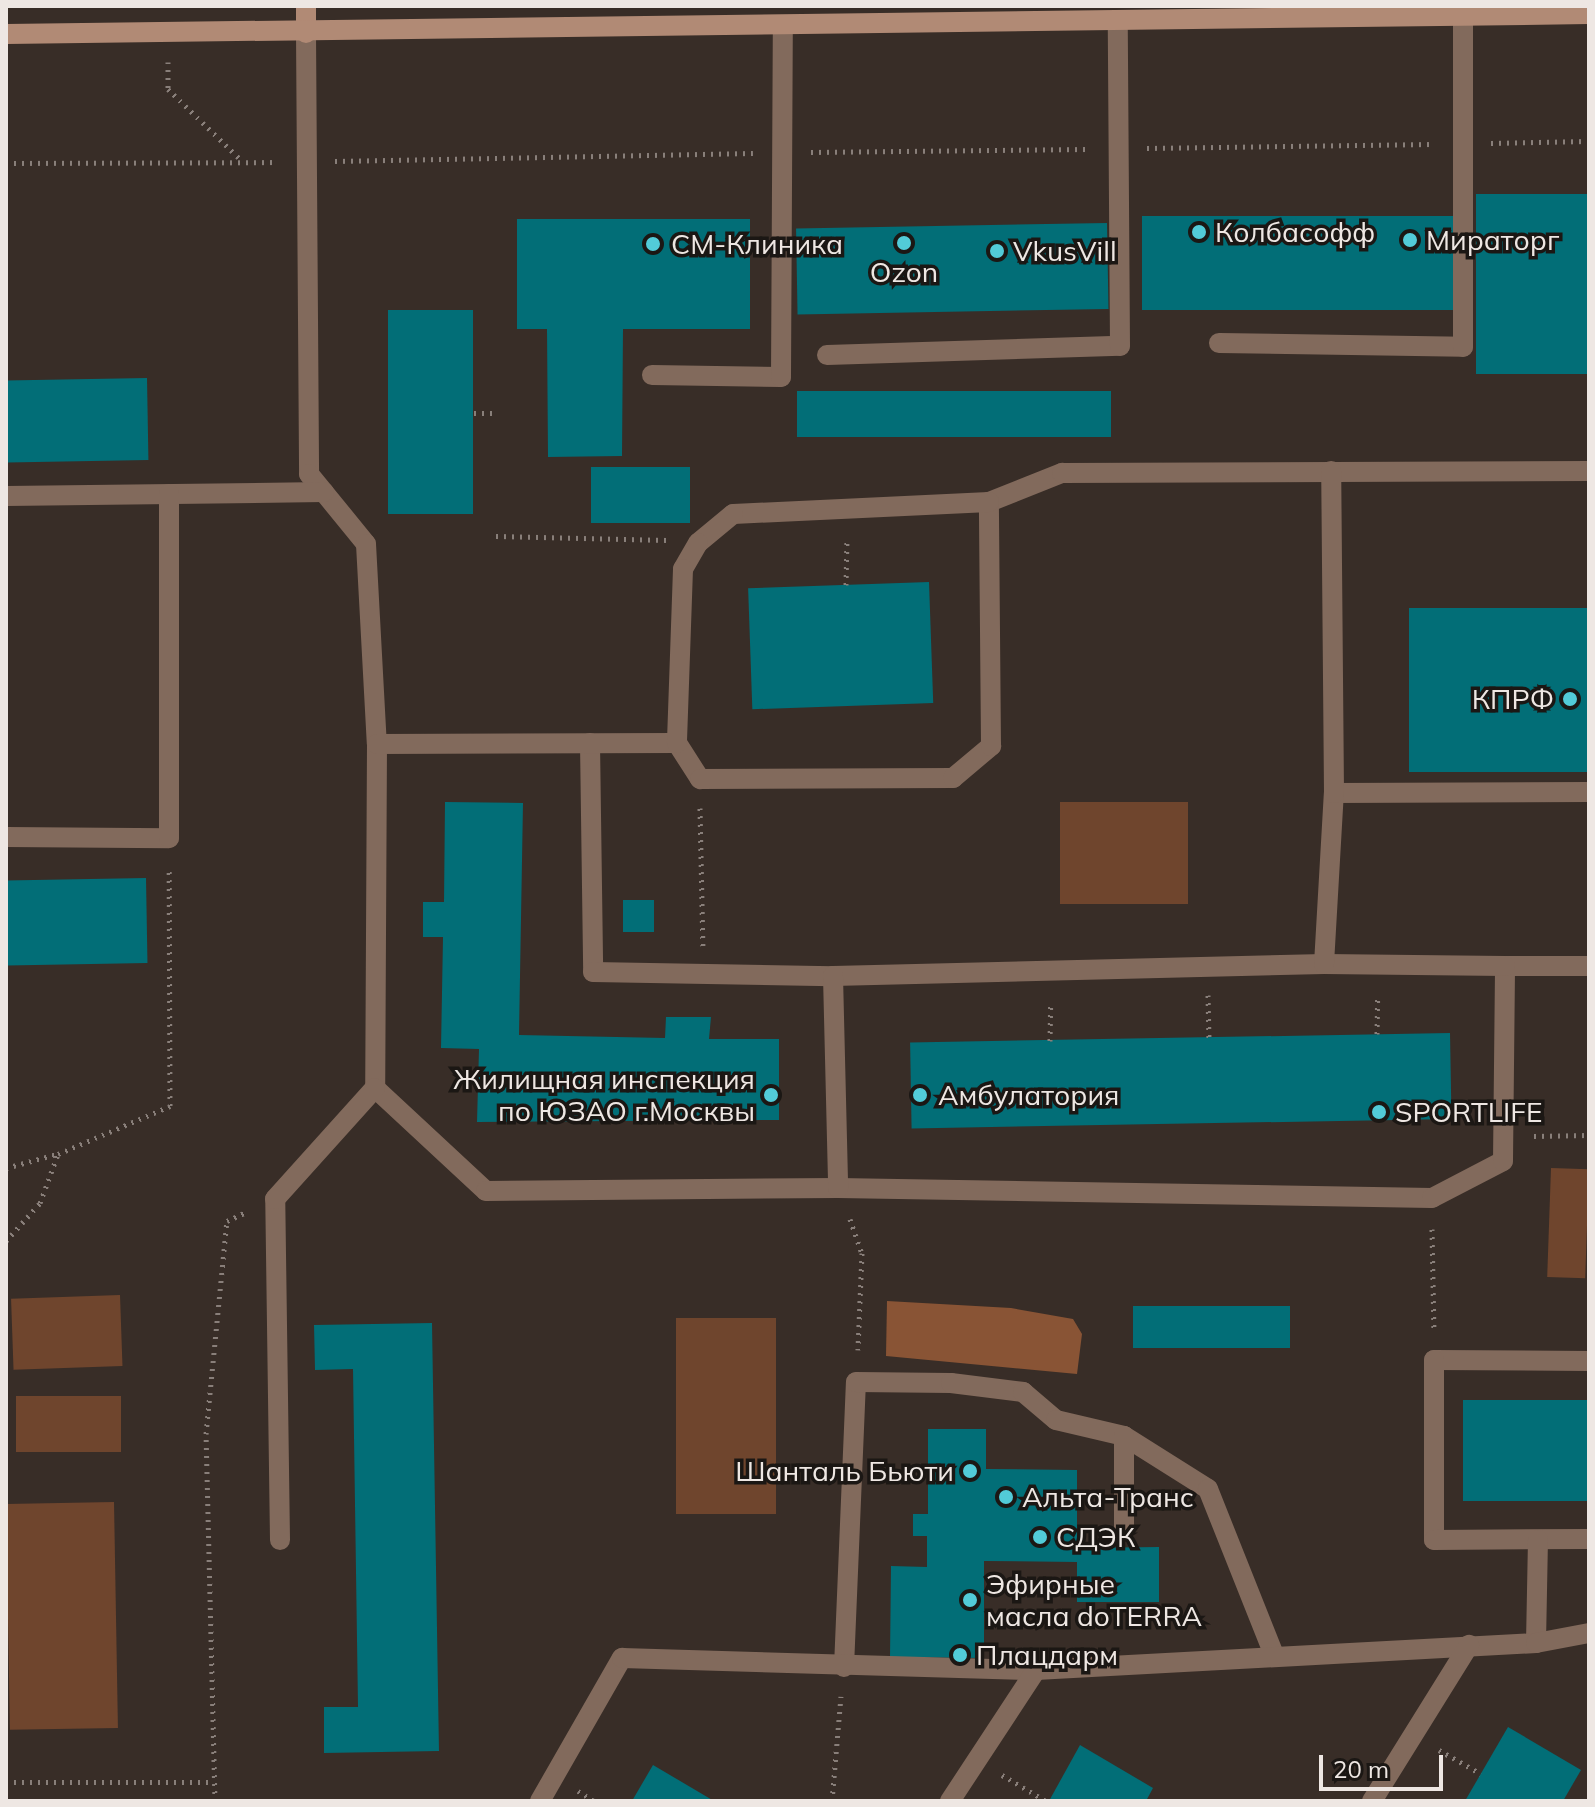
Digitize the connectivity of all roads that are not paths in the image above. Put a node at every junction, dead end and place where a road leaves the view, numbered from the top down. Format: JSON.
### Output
{"nodes":[{"id":1,"x":306,"y":6,"type":"edge"},
{"id":2,"x":1589,"y":14,"type":"edge"},
{"id":3,"x":1463,"y":17,"type":"junction"},
{"id":4,"x":1118,"y":21,"type":"junction"},
{"id":5,"x":783,"y":27,"type":"junction"},
{"id":6,"x":306,"y":33,"type":"junction"},
{"id":7,"x":6,"y":34,"type":"edge"},
{"id":8,"x":1219,"y":343,"type":"dead end"},
{"id":9,"x":827,"y":355,"type":"dead end"},
{"id":10,"x":652,"y":375,"type":"dead end"},
{"id":11,"x":1331,"y":471,"type":"junction"},
{"id":12,"x":1589,"y":471,"type":"edge"},
{"id":13,"x":324,"y":492,"type":"junction"},
{"id":14,"x":169,"y":494,"type":"junction"},
{"id":15,"x":6,"y":496,"type":"edge"},
{"id":16,"x":989,"y":502,"type":"junction"},
{"id":17,"x":590,"y":743,"type":"junction"},
{"id":18,"x":677,"y":743,"type":"junction"},
{"id":19,"x":377,"y":744,"type":"junction"},
{"id":20,"x":1589,"y":792,"type":"edge"},
{"id":21,"x":1334,"y":793,"type":"junction"},
{"id":22,"x":6,"y":837,"type":"edge"},
{"id":23,"x":1324,"y":964,"type":"junction"},
{"id":24,"x":1505,"y":966,"type":"junction"},
{"id":25,"x":1589,"y":966,"type":"edge"},
{"id":26,"x":833,"y":976,"type":"junction"},
{"id":27,"x":375,"y":1088,"type":"junction"},
{"id":28,"x":838,"y":1188,"type":"junction"},
{"id":29,"x":1589,"y":1361,"type":"edge"},
{"id":30,"x":1124,"y":1436,"type":"junction"},
{"id":31,"x":1124,"y":1528,"type":"dead end"},
{"id":32,"x":1589,"y":1539,"type":"edge"},
{"id":33,"x":280,"y":1540,"type":"dead end"},
{"id":34,"x":1538,"y":1540,"type":"junction"},
{"id":35,"x":1589,"y":1633,"type":"edge"},
{"id":36,"x":1536,"y":1643,"type":"junction"},
{"id":37,"x":1469,"y":1645,"type":"junction"},
{"id":38,"x":1274,"y":1655,"type":"junction"},
{"id":39,"x":844,"y":1667,"type":"junction"},
{"id":40,"x":1036,"y":1670,"type":"junction"},
{"id":41,"x":540,"y":1801,"type":"edge"},
{"id":42,"x":950,"y":1801,"type":"edge"},
{"id":43,"x":1372,"y":1801,"type":"edge"}],
"edges":[{"from":1,"to":6,"type":"main road"},
{"from":2,"to":3,"type":"main road"},
{"from":3,"to":4,"type":"main road"},
{"from":3,"to":8,"type":"lane"},
{"from":4,"to":5,"type":"main road"},
{"from":4,"to":9,"type":"lane"},
{"from":5,"to":6,"type":"main road"},
{"from":5,"to":10,"type":"lane"},
{"from":6,"to":7,"type":"main road"},
{"from":6,"to":13,"type":"lane"},
{"from":11,"to":12,"type":"lane"},
{"from":11,"to":16,"type":"lane"},
{"from":11,"to":21,"type":"lane"},
{"from":13,"to":14,"type":"lane"},
{"from":13,"to":19,"type":"lane"},
{"from":14,"to":15,"type":"lane"},
{"from":14,"to":22,"type":"lane"},
{"from":16,"to":18,"type":"lane"},
{"from":16,"to":18,"type":"lane"},
{"from":17,"to":18,"type":"lane"},
{"from":17,"to":19,"type":"lane"},
{"from":17,"to":26,"type":"lane"},
{"from":19,"to":27,"type":"lane"},
{"from":20,"to":21,"type":"lane"},
{"from":21,"to":23,"type":"lane"},
{"from":23,"to":24,"type":"lane"},
{"from":23,"to":26,"type":"lane"},
{"from":24,"to":25,"type":"lane"},
{"from":24,"to":28,"type":"lane"},
{"from":26,"to":28,"type":"lane"},
{"from":27,"to":28,"type":"lane"},
{"from":27,"to":33,"type":"lane"},
{"from":29,"to":34,"type":"lane"},
{"from":30,"to":31,"type":"lane"},
{"from":30,"to":38,"type":"lane"},
{"from":30,"to":39,"type":"lane"},
{"from":32,"to":34,"type":"lane"},
{"from":34,"to":36,"type":"lane"},
{"from":35,"to":36,"type":"lane"},
{"from":36,"to":37,"type":"lane"},
{"from":37,"to":38,"type":"lane"},
{"from":37,"to":43,"type":"lane"},
{"from":38,"to":40,"type":"lane"},
{"from":39,"to":40,"type":"lane"},
{"from":39,"to":41,"type":"lane"},
{"from":40,"to":42,"type":"lane"}]}
